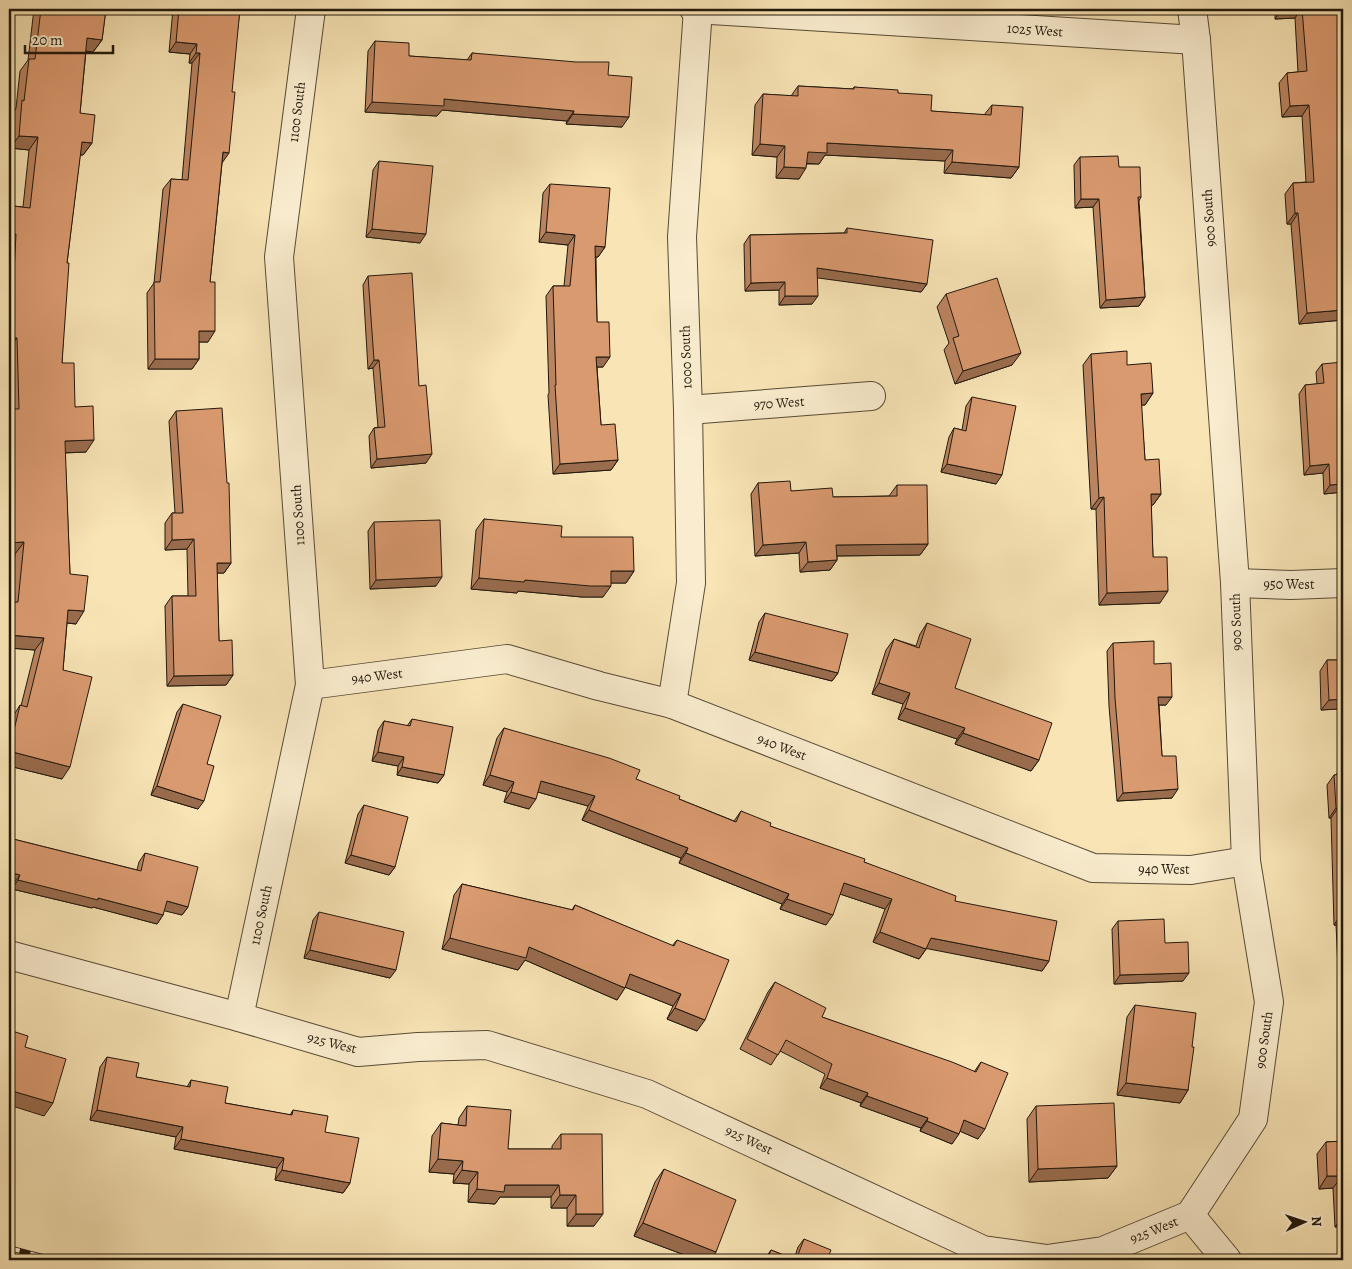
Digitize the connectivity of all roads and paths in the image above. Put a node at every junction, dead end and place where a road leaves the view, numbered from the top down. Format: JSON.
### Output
{"nodes":[{"id":1,"x":311,"y":9,"type":"edge"},
{"id":2,"x":696,"y":9,"type":"edge"},
{"id":3,"x":1192,"y":9,"type":"edge"},
{"id":4,"x":1196,"y":40,"type":"junction"},
{"id":5,"x":871,"y":396,"type":"dead end"},
{"id":6,"x":688,"y":410,"type":"junction"},
{"id":7,"x":1235,"y":583,"type":"junction"},
{"id":8,"x":1343,"y":583,"type":"edge"},
{"id":9,"x":310,"y":685,"type":"junction"},
{"id":10,"x":672,"y":704,"type":"junction"},
{"id":11,"x":1246,"y":861,"type":"junction"},
{"id":12,"x":9,"y":955,"type":"edge"},
{"id":13,"x":239,"y":1017,"type":"junction"},
{"id":14,"x":1190,"y":1215,"type":"junction"},
{"id":15,"x":1227,"y":1260,"type":"edge"}],
"edges":[{"from":1,"to":9,"type":"street","name":"1100 South"},
{"from":2,"to":4,"type":"street","name":"1025 West"},
{"from":2,"to":6,"type":"street","name":"1000 South"},
{"from":3,"to":4,"type":"street","name":"900 South"},
{"from":4,"to":7,"type":"street","name":"900 South"},
{"from":5,"to":6,"type":"street","name":"970 West"},
{"from":6,"to":10,"type":"street","name":"1000 South"},
{"from":7,"to":8,"type":"street","name":"950 West"},
{"from":7,"to":11,"type":"street","name":"900 South"},
{"from":9,"to":10,"type":"street","name":"940 West"},
{"from":9,"to":13,"type":"street","name":"1100 South"},
{"from":10,"to":11,"type":"street","name":"940 West"},
{"from":11,"to":14,"type":"street","name":"900 South"},
{"from":12,"to":13,"type":"street","name":"925 West"},
{"from":13,"to":14,"type":"street","name":"925 West"},
{"from":14,"to":15,"type":"street","name":"925 West"}]}
